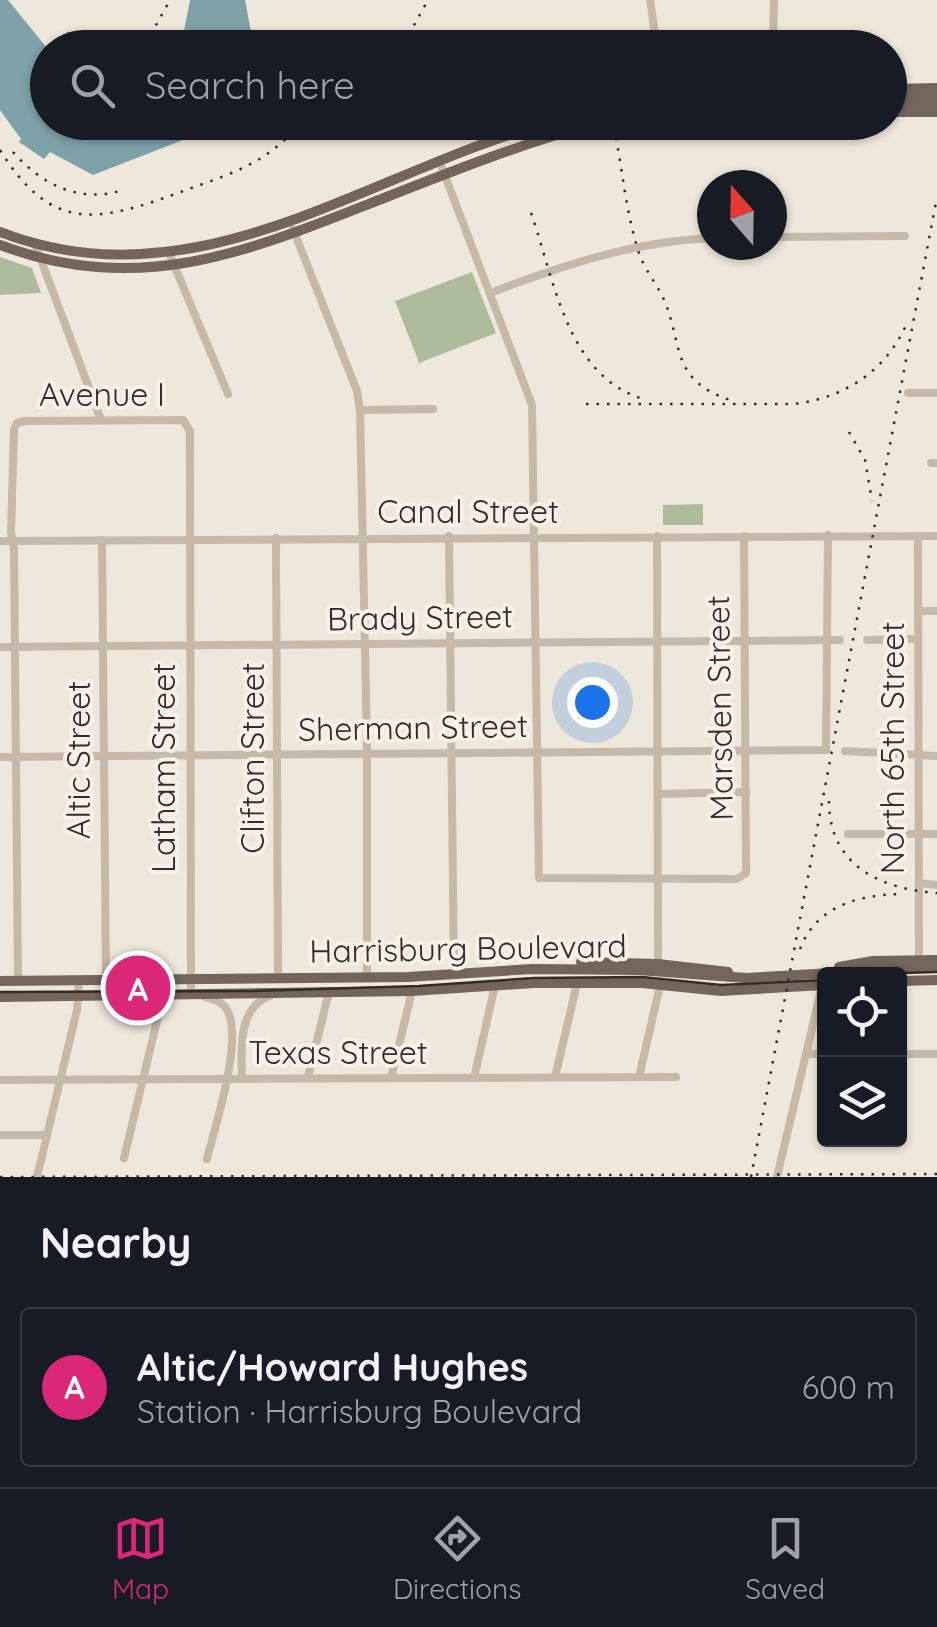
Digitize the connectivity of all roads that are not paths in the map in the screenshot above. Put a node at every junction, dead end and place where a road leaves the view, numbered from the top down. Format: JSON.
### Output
{"nodes":[{"id":1,"x":650,"y":0,"type":"edge"},
{"id":2,"x":774,"y":0,"type":"edge"},
{"id":3,"x":654,"y":30,"type":"edge"},
{"id":4,"x":773,"y":30,"type":"edge"},
{"id":5,"x":907,"y":89,"type":"edge"},
{"id":6,"x":937,"y":92,"type":"edge"},
{"id":7,"x":907,"y":97,"type":"edge"},
{"id":8,"x":907,"y":101,"type":"edge"},
{"id":9,"x":937,"y":104,"type":"edge"},
{"id":10,"x":907,"y":112,"type":"edge"},
{"id":11,"x":937,"y":112,"type":"edge"},
{"id":12,"x":493,"y":140,"type":"edge"},
{"id":13,"x":541,"y":140,"type":"edge"},
{"id":14,"x":484,"y":143,"type":"junction"},
{"id":15,"x":489,"y":156,"type":"junction"},
{"id":16,"x":439,"y":160,"type":"junction"},
{"id":17,"x":444,"y":174,"type":"junction"},
{"id":18,"x":289,"y":220,"type":"junction"},
{"id":19,"x":0,"y":232,"type":"edge"},
{"id":20,"x":294,"y":233,"type":"junction"},
{"id":21,"x":905,"y":236,"type":"dead end"},
{"id":22,"x":787,"y":237,"type":"edge"},
{"id":23,"x":697,"y":239,"type":"edge"},
{"id":24,"x":35,"y":244,"type":"junction"},
{"id":25,"x":0,"y":245,"type":"edge"},
{"id":26,"x":169,"y":252,"type":"junction"},
{"id":27,"x":40,"y":259,"type":"junction"},
{"id":28,"x":175,"y":265,"type":"junction"},
{"id":29,"x":490,"y":293,"type":"junction"},
{"id":30,"x":908,"y":392,"type":"dead end"},
{"id":31,"x":937,"y":392,"type":"edge"},
{"id":32,"x":228,"y":394,"type":"dead end"},
{"id":33,"x":432,"y":409,"type":"dead end"},
{"id":34,"x":360,"y":410,"type":"junction"},
{"id":35,"x":102,"y":420,"type":"junction"},
{"id":36,"x":188,"y":422,"type":"joint"},
{"id":37,"x":828,"y":535,"type":"junction"},
{"id":38,"x":449,"y":536,"type":"junction"},
{"id":39,"x":534,"y":536,"type":"junction"},
{"id":40,"x":657,"y":536,"type":"junction"},
{"id":41,"x":744,"y":536,"type":"junction"},
{"id":42,"x":918,"y":536,"type":"junction"},
{"id":43,"x":937,"y":536,"type":"edge"},
{"id":44,"x":276,"y":538,"type":"junction"},
{"id":45,"x":362,"y":538,"type":"junction"},
{"id":46,"x":189,"y":539,"type":"junction"},
{"id":47,"x":0,"y":540,"type":"edge"},
{"id":48,"x":13,"y":540,"type":"junction"},
{"id":49,"x":102,"y":540,"type":"junction"},
{"id":50,"x":918,"y":611,"type":"junction"},
{"id":51,"x":937,"y":611,"type":"edge"},
{"id":52,"x":918,"y":639,"type":"junction"},
{"id":53,"x":829,"y":640,"type":"junction"},
{"id":54,"x":840,"y":640,"type":"dead end"},
{"id":55,"x":867,"y":640,"type":"dead end"},
{"id":56,"x":744,"y":641,"type":"junction"},
{"id":57,"x":535,"y":642,"type":"junction"},
{"id":58,"x":658,"y":642,"type":"junction"},
{"id":59,"x":450,"y":643,"type":"junction"},
{"id":60,"x":277,"y":644,"type":"junction"},
{"id":61,"x":366,"y":644,"type":"junction"},
{"id":62,"x":188,"y":645,"type":"junction"},
{"id":63,"x":15,"y":646,"type":"junction"},
{"id":64,"x":103,"y":646,"type":"junction"},
{"id":65,"x":0,"y":647,"type":"edge"},
{"id":66,"x":745,"y":751,"type":"junction"},
{"id":67,"x":846,"y":751,"type":"dead end"},
{"id":68,"x":536,"y":752,"type":"junction"},
{"id":69,"x":658,"y":752,"type":"junction"},
{"id":70,"x":451,"y":753,"type":"junction"},
{"id":71,"x":367,"y":754,"type":"junction"},
{"id":72,"x":278,"y":755,"type":"junction"},
{"id":73,"x":918,"y":755,"type":"junction"},
{"id":74,"x":104,"y":756,"type":"junction"},
{"id":75,"x":189,"y":756,"type":"junction"},
{"id":76,"x":937,"y":756,"type":"edge"},
{"id":77,"x":0,"y":757,"type":"edge"},
{"id":78,"x":16,"y":757,"type":"junction"},
{"id":79,"x":746,"y":792,"type":"junction"},
{"id":80,"x":660,"y":794,"type":"junction"},
{"id":81,"x":848,"y":834,"type":"dead end"},
{"id":82,"x":919,"y":834,"type":"junction"},
{"id":83,"x":937,"y":834,"type":"edge"},
{"id":84,"x":658,"y":879,"type":"junction"},
{"id":85,"x":919,"y":883,"type":"junction"},
{"id":86,"x":937,"y":885,"type":"edge"},
{"id":87,"x":658,"y":964,"type":"junction"},
{"id":88,"x":917,"y":964,"type":"junction"},
{"id":89,"x":937,"y":964,"type":"edge"},
{"id":90,"x":858,"y":967,"type":"edge"},
{"id":91,"x":454,"y":974,"type":"junction"},
{"id":92,"x":741,"y":976,"type":"junction"},
{"id":93,"x":367,"y":978,"type":"junction"},
{"id":94,"x":191,"y":979,"type":"junction"},
{"id":95,"x":278,"y":979,"type":"junction"},
{"id":96,"x":79,"y":980,"type":"junction"},
{"id":97,"x":106,"y":980,"type":"junction"},
{"id":98,"x":674,"y":980,"type":"junction"},
{"id":99,"x":817,"y":980,"type":"edge"},
{"id":100,"x":0,"y":981,"type":"edge"},
{"id":101,"x":18,"y":981,"type":"junction"},
{"id":102,"x":817,"y":981,"type":"edge"},
{"id":103,"x":817,"y":982,"type":"edge"},
{"id":104,"x":907,"y":982,"type":"edge"},
{"id":105,"x":937,"y":983,"type":"edge"},
{"id":106,"x":907,"y":984,"type":"edge"},
{"id":107,"x":576,"y":988,"type":"junction"},
{"id":108,"x":494,"y":990,"type":"junction"},
{"id":109,"x":659,"y":990,"type":"junction"},
{"id":110,"x":412,"y":991,"type":"junction"},
{"id":111,"x":329,"y":992,"type":"junction"},
{"id":112,"x":274,"y":994,"type":"junction"},
{"id":113,"x":741,"y":994,"type":"junction"},
{"id":114,"x":163,"y":996,"type":"junction"},
{"id":115,"x":196,"y":996,"type":"junction"},
{"id":116,"x":79,"y":997,"type":"junction"},
{"id":117,"x":0,"y":998,"type":"edge"},
{"id":118,"x":817,"y":1009,"type":"edge"},
{"id":119,"x":806,"y":1054,"type":"junction"},
{"id":120,"x":817,"y":1054,"type":"edge"},
{"id":121,"x":907,"y":1054,"type":"edge"},
{"id":122,"x":937,"y":1054,"type":"edge"},
{"id":123,"x":555,"y":1077,"type":"junction"},
{"id":124,"x":639,"y":1077,"type":"junction"},
{"id":125,"x":144,"y":1078,"type":"junction"},
{"id":126,"x":226,"y":1078,"type":"junction"},
{"id":127,"x":242,"y":1078,"type":"junction"},
{"id":128,"x":308,"y":1078,"type":"junction"},
{"id":129,"x":391,"y":1078,"type":"junction"},
{"id":130,"x":474,"y":1078,"type":"junction"},
{"id":131,"x":676,"y":1078,"type":"dead end"},
{"id":132,"x":61,"y":1079,"type":"junction"},
{"id":133,"x":0,"y":1080,"type":"edge"},
{"id":134,"x":0,"y":1135,"type":"edge"},
{"id":135,"x":47,"y":1135,"type":"junction"},
{"id":136,"x":124,"y":1158,"type":"dead end"},
{"id":137,"x":208,"y":1159,"type":"dead end"},
{"id":138,"x":37,"y":1177,"type":"edge"},
{"id":139,"x":778,"y":1177,"type":"edge"}],
"edges":[{"from":1,"to":3,"type":"street"},
{"from":2,"to":4,"type":"street"},
{"from":5,"to":6,"type":"main road"},
{"from":6,"to":7,"type":"main road"},
{"from":8,"to":9,"type":"main road"},
{"from":10,"to":11,"type":"main road"},
{"from":12,"to":14,"type":"main road"},
{"from":13,"to":15,"type":"main road"},
{"from":14,"to":15,"type":"main road"},
{"from":14,"to":16,"type":"main road"},
{"from":15,"to":17,"type":"main road"},
{"from":16,"to":17,"type":"street"},
{"from":16,"to":18,"type":"main road"},
{"from":17,"to":20,"type":"main road"},
{"from":17,"to":29,"type":"street"},
{"from":18,"to":20,"type":"street"},
{"from":18,"to":26,"type":"main road"},
{"from":19,"to":24,"type":"main road"},
{"from":20,"to":28,"type":"main road"},
{"from":20,"to":34,"type":"street"},
{"from":21,"to":22,"type":"street"},
{"from":23,"to":29,"type":"street"},
{"from":24,"to":26,"type":"main road"},
{"from":24,"to":27,"type":"street"},
{"from":25,"to":27,"type":"main road"},
{"from":26,"to":28,"type":"street"},
{"from":27,"to":28,"type":"main road"},
{"from":27,"to":35,"type":"street"},
{"from":28,"to":32,"type":"street"},
{"from":29,"to":39,"type":"street"},
{"from":30,"to":31,"type":"street"},
{"from":33,"to":34,"type":"street"},
{"from":34,"to":45,"type":"street"},
{"from":35,"to":36,"type":"street","name":"Avenue I"},
{"from":35,"to":48,"type":"street","name":"Avenue I"},
{"from":36,"to":46,"type":"street","name":"Latham Street"},
{"from":37,"to":41,"type":"street","name":"Canal Street"},
{"from":37,"to":42,"type":"street","name":"Canal Street"},
{"from":37,"to":53,"type":"street"},
{"from":38,"to":39,"type":"street","name":"Canal Street"},
{"from":38,"to":45,"type":"street","name":"Canal Street"},
{"from":38,"to":59,"type":"street"},
{"from":39,"to":40,"type":"street","name":"Canal Street"},
{"from":39,"to":57,"type":"street"},
{"from":40,"to":41,"type":"street","name":"Canal Street"},
{"from":40,"to":58,"type":"street"},
{"from":41,"to":56,"type":"street","name":"Marsden Street"},
{"from":42,"to":43,"type":"street","name":"Canal Street"},
{"from":42,"to":50,"type":"street","name":"North 65th Street"},
{"from":44,"to":45,"type":"street","name":"Canal Street"},
{"from":44,"to":46,"type":"street","name":"Canal Street"},
{"from":44,"to":60,"type":"street","name":"Clifton Street"},
{"from":45,"to":61,"type":"street"},
{"from":46,"to":49,"type":"street","name":"Canal Street"},
{"from":46,"to":62,"type":"street","name":"Latham Street"},
{"from":47,"to":48,"type":"street","name":"Canal Street"},
{"from":48,"to":49,"type":"street","name":"Canal Street"},
{"from":48,"to":63,"type":"street"},
{"from":49,"to":64,"type":"street","name":"Altic Street"},
{"from":50,"to":51,"type":"street"},
{"from":50,"to":52,"type":"street","name":"North 65th Street"},
{"from":52,"to":55,"type":"street"},
{"from":52,"to":73,"type":"street","name":"North 65th Street"},
{"from":53,"to":54,"type":"street","name":"Brady Street"},
{"from":53,"to":56,"type":"street","name":"Brady Street"},
{"from":53,"to":66,"type":"street","name":"Sherman Street"},
{"from":56,"to":58,"type":"street","name":"Brady Street"},
{"from":56,"to":66,"type":"street","name":"Marsden Street"},
{"from":57,"to":58,"type":"street","name":"Brady Street"},
{"from":57,"to":59,"type":"street","name":"Brady Street"},
{"from":57,"to":68,"type":"street"},
{"from":58,"to":69,"type":"street"},
{"from":59,"to":61,"type":"street","name":"Brady Street"},
{"from":59,"to":70,"type":"street"},
{"from":60,"to":61,"type":"street","name":"Brady Street"},
{"from":60,"to":62,"type":"street","name":"Brady Street"},
{"from":60,"to":72,"type":"street","name":"Clifton Street"},
{"from":61,"to":71,"type":"street"},
{"from":62,"to":64,"type":"street","name":"Brady Street"},
{"from":62,"to":75,"type":"street","name":"Latham Street"},
{"from":63,"to":64,"type":"street","name":"Brady Street"},
{"from":63,"to":65,"type":"street","name":"Brady Street"},
{"from":63,"to":78,"type":"street"},
{"from":64,"to":74,"type":"street","name":"Altic Street"},
{"from":66,"to":69,"type":"street","name":"Sherman Street"},
{"from":66,"to":79,"type":"street","name":"Marsden Street"},
{"from":67,"to":73,"type":"street"},
{"from":68,"to":69,"type":"street","name":"Sherman Street"},
{"from":68,"to":70,"type":"street","name":"Sherman Street"},
{"from":68,"to":84,"type":"street"},
{"from":69,"to":80,"type":"street"},
{"from":70,"to":71,"type":"street","name":"Sherman Street"},
{"from":70,"to":91,"type":"street"},
{"from":71,"to":72,"type":"street","name":"Sherman Street"},
{"from":71,"to":93,"type":"street"},
{"from":72,"to":75,"type":"street","name":"Sherman Street"},
{"from":72,"to":95,"type":"street","name":"Clifton Street"},
{"from":73,"to":76,"type":"street"},
{"from":73,"to":82,"type":"street","name":"North 65th Street"},
{"from":74,"to":75,"type":"street","name":"Sherman Street"},
{"from":74,"to":78,"type":"street","name":"Sherman Street"},
{"from":74,"to":97,"type":"street","name":"Altic Street"},
{"from":75,"to":94,"type":"street","name":"Latham Street"},
{"from":77,"to":78,"type":"street","name":"Sherman Street"},
{"from":78,"to":101,"type":"street"},
{"from":79,"to":80,"type":"street"},
{"from":79,"to":84,"type":"street","name":"Marsden Street"},
{"from":80,"to":84,"type":"street"},
{"from":81,"to":82,"type":"street"},
{"from":82,"to":83,"type":"street"},
{"from":82,"to":85,"type":"street","name":"North 65th Street"},
{"from":84,"to":87,"type":"street"},
{"from":85,"to":86,"type":"street"},
{"from":85,"to":88,"type":"street","name":"North 65th Street"},
{"from":87,"to":91,"type":"main road"},
{"from":87,"to":92,"type":"main road"},
{"from":88,"to":89,"type":"main road"},
{"from":88,"to":90,"type":"main road"},
{"from":88,"to":98,"type":"main road","name":"Harrisburg Boulevard"},
{"from":91,"to":93,"type":"main road","name":"Harrisburg Boulevard"},
{"from":91,"to":98,"type":"main road","name":"Harrisburg Boulevard"},
{"from":92,"to":99,"type":"main road"},
{"from":92,"to":113,"type":"main road"},
{"from":93,"to":95,"type":"main road","name":"Harrisburg Boulevard"},
{"from":94,"to":95,"type":"main road","name":"Harrisburg Boulevard"},
{"from":94,"to":97,"type":"main road","name":"Harrisburg Boulevard"},
{"from":94,"to":115,"type":"street","name":"Latham Street"},
{"from":96,"to":97,"type":"main road","name":"Harrisburg Boulevard"},
{"from":96,"to":101,"type":"main road","name":"Harrisburg Boulevard"},
{"from":96,"to":116,"type":"street"},
{"from":98,"to":103,"type":"main road","name":"Harrisburg Boulevard"},
{"from":98,"to":110,"type":"main road","name":"Harrisburg Boulevard"},
{"from":100,"to":101,"type":"main road","name":"Harrisburg Boulevard"},
{"from":102,"to":113,"type":"main road"},
{"from":104,"to":105,"type":"main road"},
{"from":105,"to":106,"type":"main road"},
{"from":107,"to":108,"type":"main road"},
{"from":107,"to":109,"type":"main road"},
{"from":107,"to":123,"type":"street"},
{"from":108,"to":110,"type":"main road"},
{"from":108,"to":130,"type":"street"},
{"from":109,"to":113,"type":"main road"},
{"from":109,"to":124,"type":"street"},
{"from":110,"to":111,"type":"main road","name":"Harrisburg Boulevard"},
{"from":110,"to":129,"type":"street"},
{"from":111,"to":112,"type":"main road","name":"Harrisburg Boulevard"},
{"from":111,"to":128,"type":"street"},
{"from":112,"to":115,"type":"main road","name":"Harrisburg Boulevard"},
{"from":112,"to":127,"type":"street"},
{"from":114,"to":115,"type":"main road","name":"Harrisburg Boulevard"},
{"from":114,"to":116,"type":"main road","name":"Harrisburg Boulevard"},
{"from":114,"to":125,"type":"street"},
{"from":115,"to":126,"type":"street"},
{"from":116,"to":117,"type":"main road","name":"Harrisburg Boulevard"},
{"from":116,"to":132,"type":"street"},
{"from":118,"to":119,"type":"street"},
{"from":119,"to":120,"type":"street"},
{"from":119,"to":139,"type":"street"},
{"from":121,"to":122,"type":"street"},
{"from":123,"to":124,"type":"street","name":"Texas Street"},
{"from":123,"to":130,"type":"street","name":"Texas Street"},
{"from":124,"to":131,"type":"street","name":"Texas Street"},
{"from":125,"to":126,"type":"street","name":"Texas Street"},
{"from":125,"to":132,"type":"street","name":"Texas Street"},
{"from":125,"to":136,"type":"street"},
{"from":126,"to":127,"type":"street","name":"Texas Street"},
{"from":126,"to":137,"type":"street"},
{"from":127,"to":128,"type":"street","name":"Texas Street"},
{"from":128,"to":129,"type":"street","name":"Texas Street"},
{"from":129,"to":130,"type":"street","name":"Texas Street"},
{"from":132,"to":133,"type":"street","name":"Texas Street"},
{"from":132,"to":135,"type":"street"},
{"from":134,"to":135,"type":"street"},
{"from":135,"to":138,"type":"street"}]}
